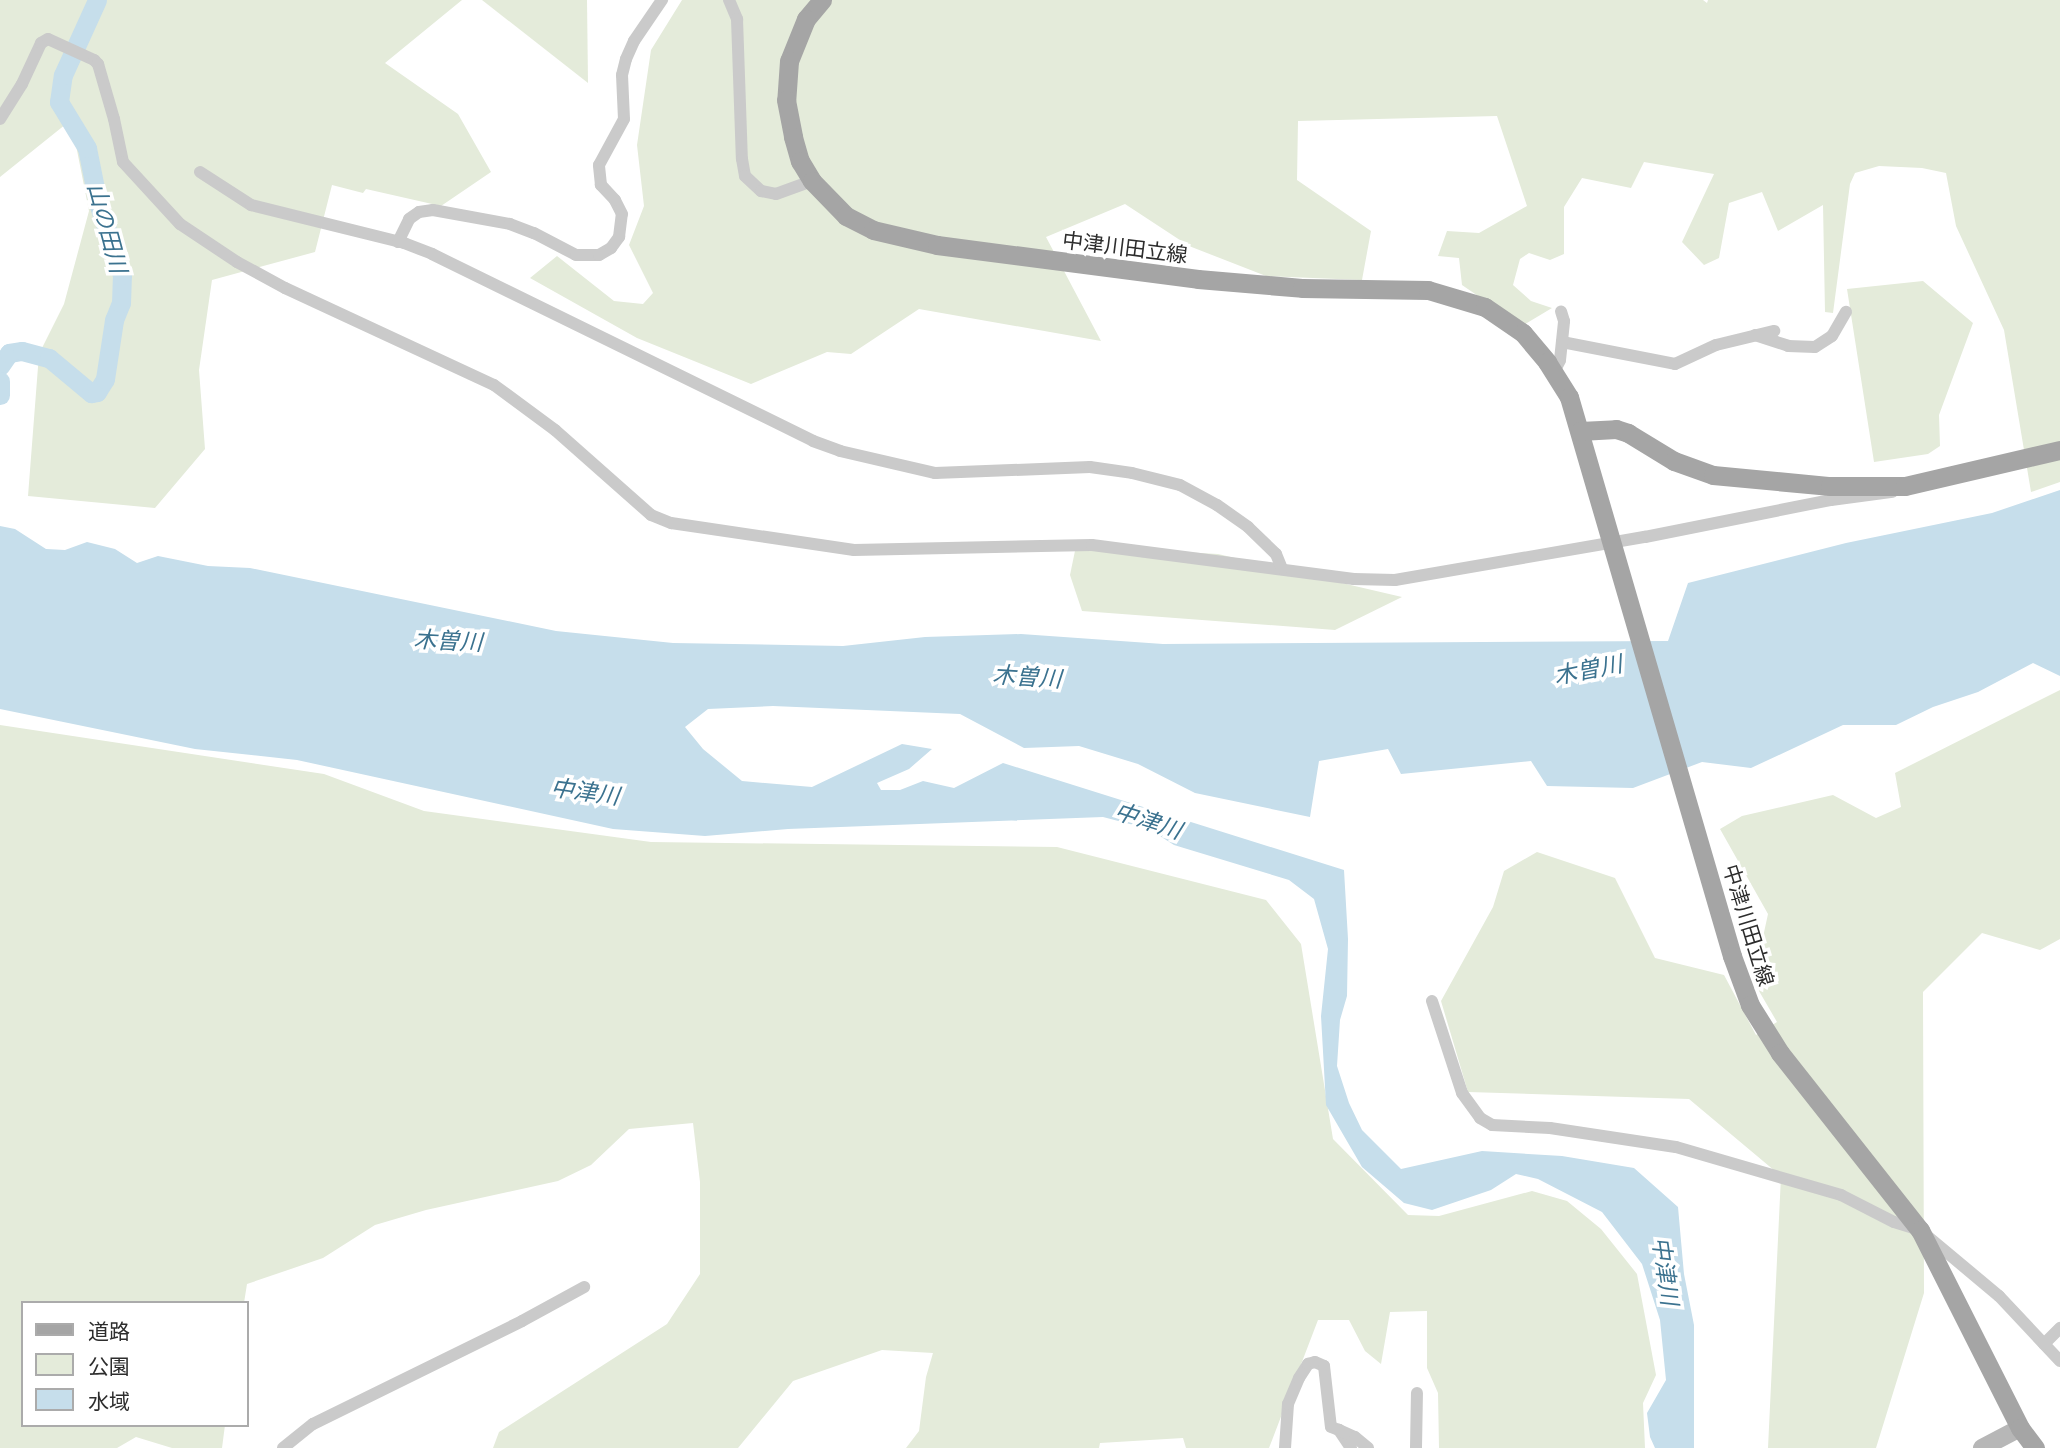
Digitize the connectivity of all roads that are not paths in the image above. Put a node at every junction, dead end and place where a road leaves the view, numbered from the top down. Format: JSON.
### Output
{"nodes":[{"id":1,"x":662,"y":0,"type":"edge"},
{"id":2,"x":729,"y":0,"type":"edge"},
{"id":3,"x":822,"y":0,"type":"edge"},
{"id":4,"x":0,"y":119,"type":"edge"},
{"id":5,"x":200,"y":172,"type":"dead end"},
{"id":6,"x":812,"y":181,"type":"junction"},
{"id":7,"x":398,"y":242,"type":"junction"},
{"id":8,"x":1561,"y":311,"type":"dead end"},
{"id":9,"x":1846,"y":312,"type":"dead end"},
{"id":10,"x":1774,"y":331,"type":"dead end"},
{"id":11,"x":1755,"y":335,"type":"junction"},
{"id":12,"x":1562,"y":342,"type":"junction"},
{"id":13,"x":1553,"y":372,"type":"junction"},
{"id":14,"x":1581,"y":435,"type":"junction"},
{"id":15,"x":2060,"y":450,"type":"edge"},
{"id":16,"x":1831,"y":493,"type":"junction"},
{"id":17,"x":1282,"y":569,"type":"junction"},
{"id":18,"x":1432,"y":1001,"type":"dead end"},
{"id":19,"x":1920,"y":1230,"type":"junction"},
{"id":20,"x":584,"y":1287,"type":"dead end"},
{"id":21,"x":2060,"y":1328,"type":"edge"},
{"id":22,"x":2044,"y":1344,"type":"junction"},
{"id":23,"x":2060,"y":1360,"type":"edge"},
{"id":24,"x":1417,"y":1393,"type":"dead end"},
{"id":25,"x":2020,"y":1427,"type":"junction"},
{"id":26,"x":1339,"y":1430,"type":"junction"},
{"id":27,"x":283,"y":1448,"type":"edge"},
{"id":28,"x":1285,"y":1448,"type":"edge"},
{"id":29,"x":1351,"y":1448,"type":"edge"},
{"id":30,"x":1368,"y":1448,"type":"edge"},
{"id":31,"x":1416,"y":1448,"type":"edge"},
{"id":32,"x":1982,"y":1448,"type":"edge"},
{"id":33,"x":2035,"y":1448,"type":"edge"}],
"edges":[{"from":1,"to":7,"type":"street"},
{"from":2,"to":6,"type":"street"},
{"from":3,"to":6,"type":"main road","name":"中津川田立線"},
{"from":4,"to":17,"type":"street"},
{"from":5,"to":7,"type":"street"},
{"from":6,"to":13,"type":"main road","name":"中津川田立線"},
{"from":7,"to":17,"type":"street"},
{"from":8,"to":12,"type":"street"},
{"from":9,"to":11,"type":"street"},
{"from":10,"to":11,"type":"street"},
{"from":11,"to":12,"type":"street"},
{"from":12,"to":13,"type":"street"},
{"from":13,"to":14,"type":"main road","name":"中津川田立線"},
{"from":14,"to":16,"type":"main road"},
{"from":14,"to":19,"type":"main road","name":"中津川田立線"},
{"from":15,"to":16,"type":"main road"},
{"from":16,"to":17,"type":"street"},
{"from":18,"to":19,"type":"street"},
{"from":19,"to":22,"type":"street"},
{"from":19,"to":25,"type":"main road","name":"中津川田立線"},
{"from":20,"to":27,"type":"street"},
{"from":21,"to":22,"type":"street"},
{"from":22,"to":23,"type":"street"},
{"from":24,"to":31,"type":"street"},
{"from":25,"to":32,"type":"street"},
{"from":25,"to":33,"type":"main road","name":"中津川田立線"},
{"from":26,"to":28,"type":"street"},
{"from":26,"to":29,"type":"street"},
{"from":26,"to":30,"type":"street"}]}
